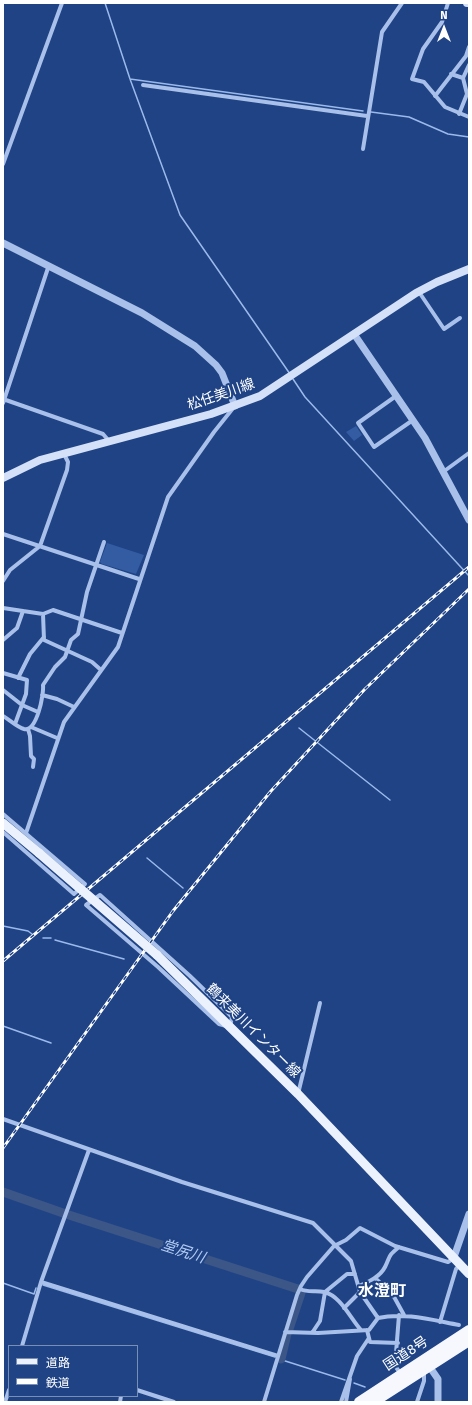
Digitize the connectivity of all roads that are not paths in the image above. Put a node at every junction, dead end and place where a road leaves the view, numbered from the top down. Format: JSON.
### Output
{"nodes":[{"id":1,"x":62,"y":3,"type":"edge"},
{"id":2,"x":402,"y":3,"type":"edge"},
{"id":3,"x":448,"y":3,"type":"edge"},
{"id":4,"x":469,"y":47,"type":"edge"},
{"id":5,"x":467,"y":58,"type":"edge"},
{"id":6,"x":469,"y":65,"type":"edge"},
{"id":7,"x":451,"y":74,"type":"junction"},
{"id":8,"x":463,"y":78,"type":"junction"},
{"id":9,"x":144,"y":85,"type":"dead end"},
{"id":10,"x":468,"y":95,"type":"edge"},
{"id":11,"x":435,"y":96,"type":"junction"},
{"id":12,"x":459,"y":114,"type":"junction"},
{"id":13,"x":367,"y":116,"type":"junction"},
{"id":14,"x":469,"y":117,"type":"edge"},
{"id":15,"x":363,"y":149,"type":"dead end"},
{"id":16,"x":3,"y":164,"type":"edge"},
{"id":17,"x":3,"y":243,"type":"edge"},
{"id":18,"x":7,"y":247,"type":"edge"},
{"id":19,"x":49,"y":265,"type":"junction"},
{"id":20,"x":469,"y":270,"type":"edge"},
{"id":21,"x":419,"y":292,"type":"junction"},
{"id":22,"x":460,"y":318,"type":"dead end"},
{"id":23,"x":354,"y":334,"type":"junction"},
{"id":24,"x":396,"y":396,"type":"junction"},
{"id":25,"x":3,"y":401,"type":"edge"},
{"id":26,"x":235,"y":406,"type":"junction"},
{"id":27,"x":413,"y":420,"type":"junction"},
{"id":28,"x":110,"y":441,"type":"junction"},
{"id":29,"x":64,"y":453,"type":"junction"},
{"id":30,"x":469,"y":454,"type":"edge"},
{"id":31,"x":443,"y":472,"type":"junction"},
{"id":32,"x":3,"y":478,"type":"edge"},
{"id":33,"x":469,"y":520,"type":"edge"},
{"id":34,"x":3,"y":534,"type":"edge"},
{"id":35,"x":104,"y":542,"type":"dead end"},
{"id":36,"x":40,"y":546,"type":"junction"},
{"id":37,"x":97,"y":565,"type":"junction"},
{"id":38,"x":139,"y":579,"type":"junction"},
{"id":39,"x":3,"y":581,"type":"edge"},
{"id":40,"x":3,"y":608,"type":"edge"},
{"id":41,"x":23,"y":611,"type":"junction"},
{"id":42,"x":43,"y":614,"type":"junction"},
{"id":43,"x":82,"y":619,"type":"junction"},
{"id":44,"x":122,"y":633,"type":"junction"},
{"id":45,"x":44,"y":637,"type":"junction"},
{"id":46,"x":3,"y":640,"type":"edge"},
{"id":47,"x":67,"y":652,"type":"junction"},
{"id":48,"x":101,"y":670,"type":"junction"},
{"id":49,"x":3,"y":673,"type":"edge"},
{"id":50,"x":18,"y":678,"type":"junction"},
{"id":51,"x":4,"y":691,"type":"edge"},
{"id":52,"x":42,"y":695,"type":"junction"},
{"id":53,"x":3,"y":697,"type":"edge"},
{"id":54,"x":22,"y":705,"type":"junction"},
{"id":55,"x":74,"y":707,"type":"junction"},
{"id":56,"x":38,"y":712,"type":"junction"},
{"id":57,"x":3,"y":716,"type":"edge"},
{"id":58,"x":15,"y":724,"type":"junction"},
{"id":59,"x":30,"y":728,"type":"junction"},
{"id":60,"x":57,"y":738,"type":"junction"},
{"id":61,"x":33,"y":767,"type":"dead end"},
{"id":62,"x":3,"y":814,"type":"edge"},
{"id":63,"x":3,"y":823,"type":"edge"},
{"id":64,"x":3,"y":832,"type":"edge"},
{"id":65,"x":26,"y":833,"type":"junction"},
{"id":66,"x":320,"y":1003,"type":"dead end"},
{"id":67,"x":230,"y":1027,"type":"junction"},
{"id":68,"x":298,"y":1094,"type":"junction"},
{"id":69,"x":3,"y":1119,"type":"edge"},
{"id":70,"x":89,"y":1150,"type":"junction"},
{"id":71,"x":469,"y":1214,"type":"edge"},
{"id":72,"x":334,"y":1246,"type":"junction"},
{"id":73,"x":399,"y":1247,"type":"junction"},
{"id":74,"x":457,"y":1261,"type":"junction"},
{"id":75,"x":355,"y":1274,"type":"junction"},
{"id":76,"x":469,"y":1274,"type":"edge"},
{"id":77,"x":375,"y":1278,"type":"junction"},
{"id":78,"x":41,"y":1282,"type":"junction"},
{"id":79,"x":359,"y":1286,"type":"junction"},
{"id":80,"x":300,"y":1289,"type":"junction"},
{"id":81,"x":325,"y":1292,"type":"junction"},
{"id":82,"x":360,"y":1292,"type":"junction"},
{"id":83,"x":344,"y":1308,"type":"junction"},
{"id":84,"x":402,"y":1315,"type":"junction"},
{"id":85,"x":378,"y":1318,"type":"junction"},
{"id":86,"x":440,"y":1322,"type":"junction"},
{"id":87,"x":459,"y":1325,"type":"dead end"},
{"id":88,"x":361,"y":1330,"type":"junction"},
{"id":89,"x":367,"y":1330,"type":"junction"},
{"id":90,"x":469,"y":1330,"type":"edge"},
{"id":91,"x":285,"y":1332,"type":"junction"},
{"id":92,"x":312,"y":1333,"type":"junction"},
{"id":93,"x":369,"y":1338,"type":"junction"},
{"id":94,"x":469,"y":1341,"type":"edge"},
{"id":95,"x":398,"y":1343,"type":"junction"},
{"id":96,"x":22,"y":1345,"type":"edge"},
{"id":97,"x":278,"y":1356,"type":"junction"},
{"id":98,"x":427,"y":1368,"type":"junction"},
{"id":99,"x":401,"y":1374,"type":"junction"},
{"id":100,"x":350,"y":1379,"type":"junction"},
{"id":101,"x":138,"y":1390,"type":"edge"},
{"id":102,"x":174,"y":1402,"type":"edge"},
{"id":103,"x":264,"y":1402,"type":"edge"},
{"id":104,"x":341,"y":1402,"type":"edge"},
{"id":105,"x":346,"y":1402,"type":"edge"},
{"id":106,"x":359,"y":1402,"type":"edge"},
{"id":107,"x":374,"y":1402,"type":"edge"},
{"id":108,"x":417,"y":1402,"type":"edge"},
{"id":109,"x":438,"y":1402,"type":"edge"}],
"edges":[{"from":1,"to":16,"type":"street"},
{"from":2,"to":13,"type":"street"},
{"from":3,"to":11,"type":"street"},
{"from":4,"to":5,"type":"street"},
{"from":5,"to":7,"type":"street"},
{"from":6,"to":8,"type":"street"},
{"from":7,"to":8,"type":"street"},
{"from":7,"to":11,"type":"street"},
{"from":8,"to":10,"type":"street"},
{"from":9,"to":13,"type":"street"},
{"from":10,"to":12,"type":"street"},
{"from":11,"to":12,"type":"street"},
{"from":12,"to":14,"type":"street"},
{"from":13,"to":15,"type":"street"},
{"from":17,"to":18,"type":"street"},
{"from":18,"to":19,"type":"street"},
{"from":19,"to":25,"type":"street"},
{"from":19,"to":26,"type":"street"},
{"from":20,"to":21,"type":"main road","name":"松任美川線"},
{"from":21,"to":22,"type":"street"},
{"from":21,"to":23,"type":"main road","name":"松任美川線"},
{"from":23,"to":24,"type":"street"},
{"from":23,"to":26,"type":"main road","name":"松任美川線"},
{"from":24,"to":27,"type":"street"},
{"from":24,"to":27,"type":"street"},
{"from":25,"to":28,"type":"street"},
{"from":26,"to":28,"type":"main road","name":"松任美川線"},
{"from":26,"to":38,"type":"street"},
{"from":27,"to":31,"type":"street"},
{"from":28,"to":29,"type":"main road","name":"松任美川線"},
{"from":29,"to":32,"type":"main road","name":"松任美川線"},
{"from":29,"to":36,"type":"street"},
{"from":30,"to":31,"type":"street"},
{"from":31,"to":33,"type":"street"},
{"from":34,"to":36,"type":"street"},
{"from":35,"to":37,"type":"street"},
{"from":36,"to":37,"type":"street"},
{"from":36,"to":39,"type":"street"},
{"from":37,"to":38,"type":"street"},
{"from":37,"to":43,"type":"street"},
{"from":38,"to":44,"type":"street"},
{"from":40,"to":41,"type":"street"},
{"from":41,"to":42,"type":"street"},
{"from":41,"to":46,"type":"street"},
{"from":42,"to":43,"type":"street"},
{"from":42,"to":45,"type":"street"},
{"from":43,"to":44,"type":"street"},
{"from":43,"to":47,"type":"street"},
{"from":44,"to":48,"type":"street"},
{"from":45,"to":47,"type":"street"},
{"from":45,"to":50,"type":"street"},
{"from":47,"to":48,"type":"street"},
{"from":47,"to":52,"type":"street"},
{"from":48,"to":55,"type":"street"},
{"from":49,"to":50,"type":"street"},
{"from":50,"to":54,"type":"street"},
{"from":51,"to":53,"type":"street"},
{"from":51,"to":54,"type":"street"},
{"from":52,"to":55,"type":"street"},
{"from":52,"to":56,"type":"street"},
{"from":54,"to":56,"type":"street"},
{"from":54,"to":58,"type":"street"},
{"from":55,"to":60,"type":"street"},
{"from":56,"to":59,"type":"street"},
{"from":57,"to":58,"type":"street"},
{"from":58,"to":59,"type":"street"},
{"from":59,"to":60,"type":"street"},
{"from":59,"to":61,"type":"street"},
{"from":60,"to":65,"type":"street"},
{"from":62,"to":65,"type":"street"},
{"from":63,"to":67,"type":"main road","name":"鶴来美川インター線","bridge":true},
{"from":64,"to":65,"type":"street"},
{"from":66,"to":68,"type":"street"},
{"from":67,"to":67,"type":"street"},
{"from":67,"to":68,"type":"main road","name":"鶴来美川インター線"},
{"from":68,"to":74,"type":"main road","name":"鶴来美川インター線"},
{"from":69,"to":70,"type":"street"},
{"from":70,"to":72,"type":"street"},
{"from":70,"to":78,"type":"street"},
{"from":71,"to":74,"type":"street"},
{"from":72,"to":73,"type":"street"},
{"from":72,"to":75,"type":"street"},
{"from":72,"to":80,"type":"street"},
{"from":73,"to":74,"type":"street"},
{"from":73,"to":77,"type":"street"},
{"from":74,"to":76,"type":"main road","name":"鶴来美川インター線"},
{"from":74,"to":86,"type":"street"},
{"from":75,"to":79,"type":"street"},
{"from":75,"to":81,"type":"street"},
{"from":77,"to":79,"type":"street"},
{"from":77,"to":84,"type":"street"},
{"from":78,"to":96,"type":"street"},
{"from":78,"to":97,"type":"street"},
{"from":79,"to":82,"type":"street"},
{"from":80,"to":81,"type":"street"},
{"from":80,"to":91,"type":"street"},
{"from":81,"to":83,"type":"street"},
{"from":81,"to":92,"type":"street"},
{"from":82,"to":83,"type":"street"},
{"from":82,"to":85,"type":"street"},
{"from":83,"to":88,"type":"street"},
{"from":84,"to":85,"type":"street"},
{"from":84,"to":86,"type":"street"},
{"from":84,"to":95,"type":"street"},
{"from":85,"to":89,"type":"street"},
{"from":86,"to":87,"type":"street"},
{"from":88,"to":89,"type":"street"},
{"from":88,"to":92,"type":"street"},
{"from":89,"to":93,"type":"street"},
{"from":90,"to":99,"type":"highway","name":"国道8号"},
{"from":91,"to":92,"type":"street"},
{"from":91,"to":97,"type":"street"},
{"from":93,"to":95,"type":"street"},
{"from":93,"to":100,"type":"street"},
{"from":94,"to":98,"type":"highway","name":"国道8号"},
{"from":95,"to":99,"type":"street"},
{"from":97,"to":103,"type":"street"},
{"from":98,"to":107,"type":"highway","name":"国道8号"},
{"from":98,"to":108,"type":"street"},
{"from":98,"to":109,"type":"street"},
{"from":99,"to":106,"type":"highway","name":"国道8号"},
{"from":100,"to":104,"type":"street"},
{"from":100,"to":105,"type":"street"},
{"from":101,"to":102,"type":"street"}]}
